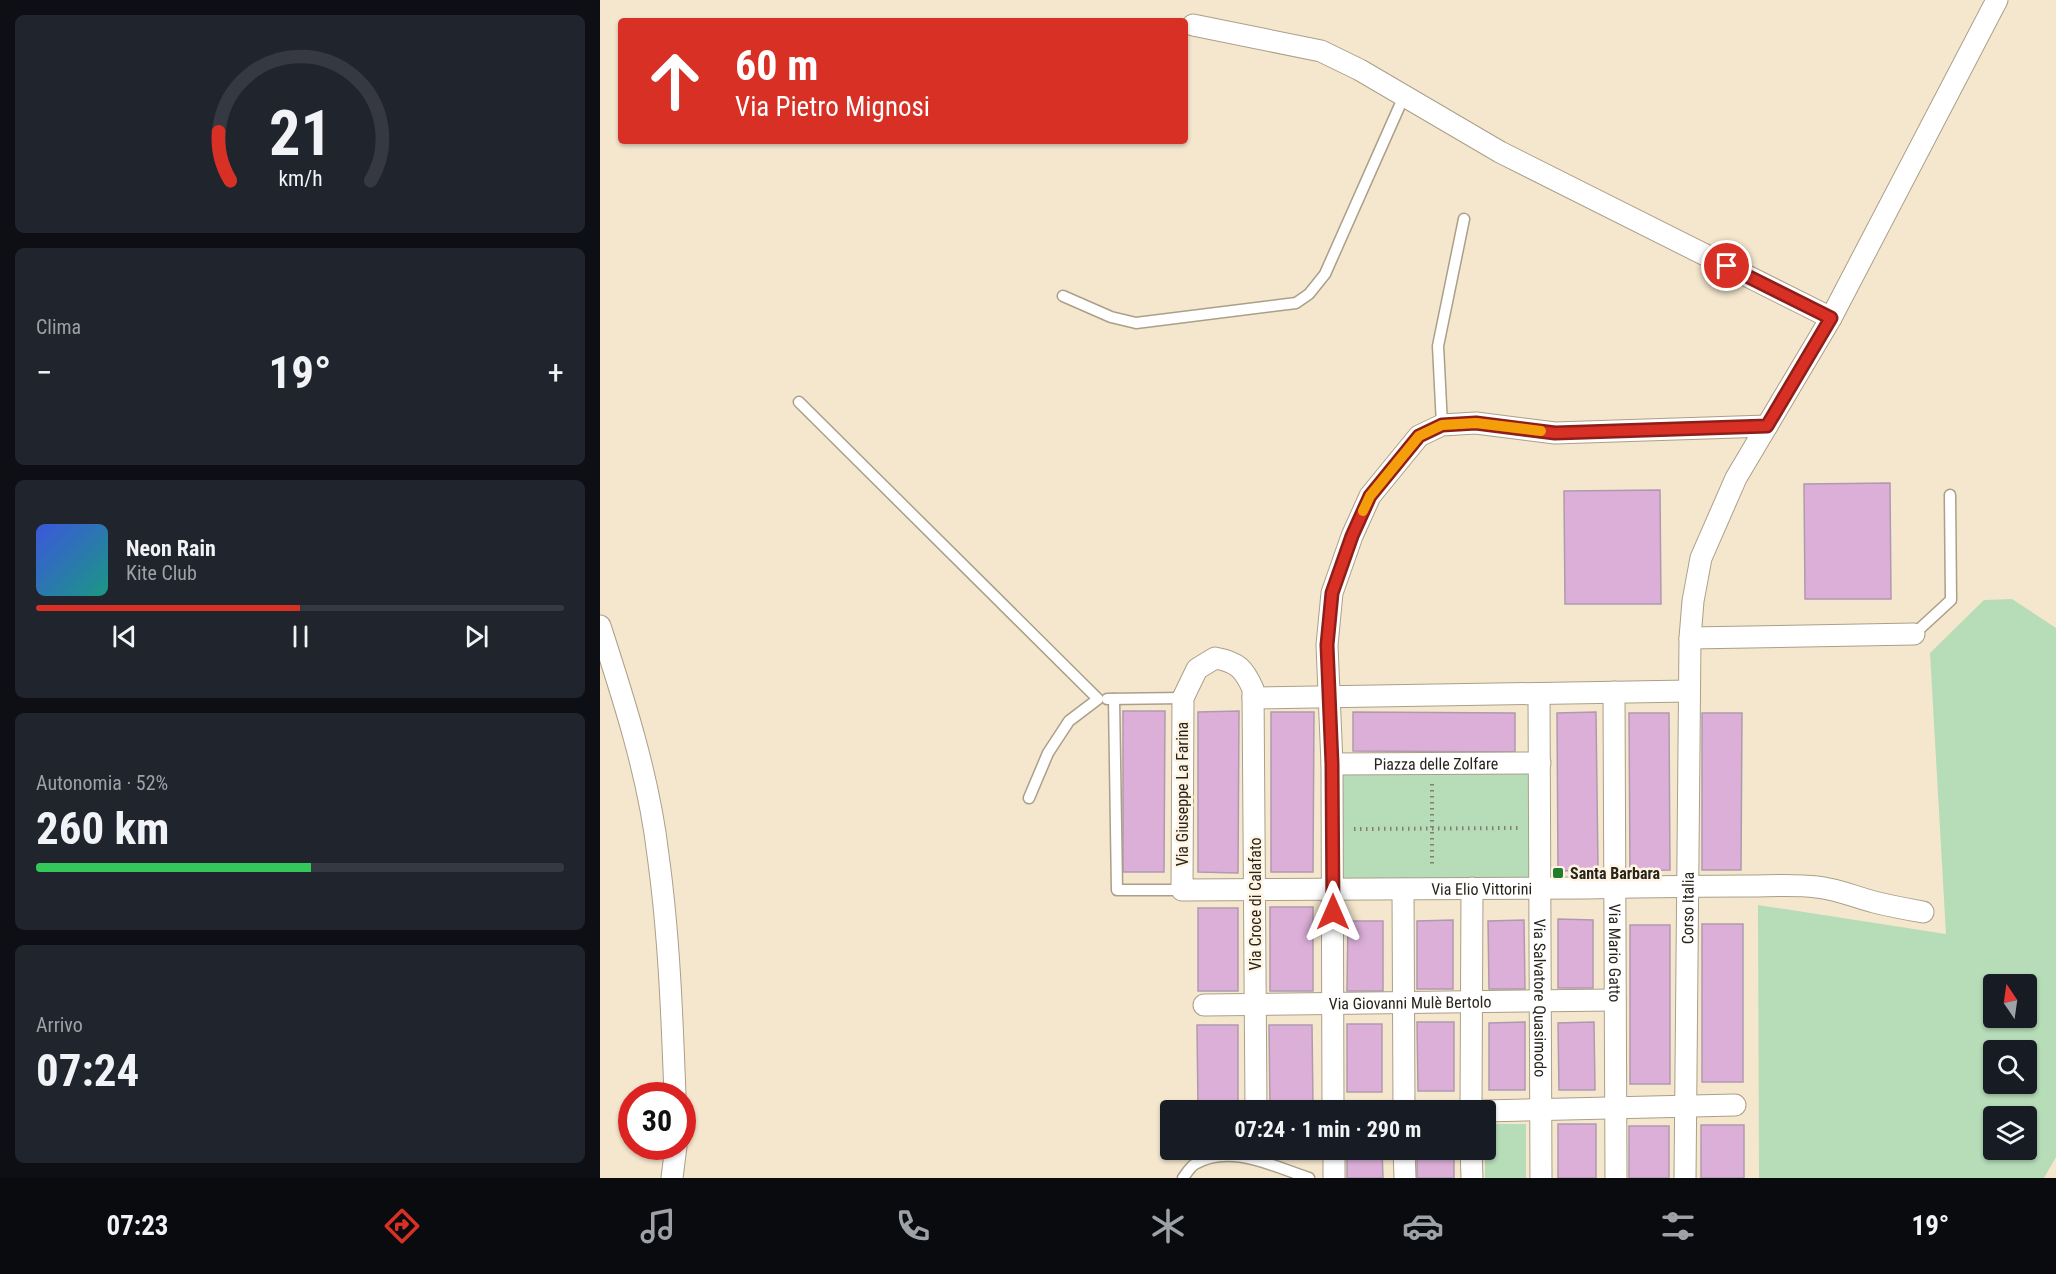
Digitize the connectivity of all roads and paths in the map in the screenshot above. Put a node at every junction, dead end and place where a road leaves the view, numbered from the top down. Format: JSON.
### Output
{"nodes":[{"id":1,"x":1997,"y":0,"type":"edge"},
{"id":2,"x":1193,"y":25,"type":"dead end"},
{"id":3,"x":1404,"y":96,"type":"junction"},
{"id":4,"x":1464,"y":219,"type":"dead end"},
{"id":5,"x":1064,"y":296,"type":"dead end"},
{"id":6,"x":1831,"y":318,"type":"junction"},
{"id":7,"x":800,"y":402,"type":"dead end"},
{"id":8,"x":1442,"y":425,"type":"junction"},
{"id":9,"x":1767,"y":426,"type":"junction"},
{"id":10,"x":1950,"y":495,"type":"dead end"},
{"id":11,"x":600,"y":626,"type":"edge"},
{"id":12,"x":1914,"y":634,"type":"joint"},
{"id":13,"x":1690,"y":638,"type":"junction"},
{"id":14,"x":1689,"y":691,"type":"junction"},
{"id":15,"x":1614,"y":692,"type":"junction"},
{"id":16,"x":1539,"y":694,"type":"junction"},
{"id":17,"x":1183,"y":698,"type":"junction"},
{"id":18,"x":1253,"y":698,"type":"junction"},
{"id":19,"x":1331,"y":698,"type":"junction"},
{"id":20,"x":1098,"y":699,"type":"junction"},
{"id":21,"x":1114,"y":699,"type":"junction"},
{"id":22,"x":1431,"y":763,"type":"junction"},
{"id":23,"x":1540,"y":763,"type":"junction"},
{"id":24,"x":1332,"y":764,"type":"junction"},
{"id":25,"x":1029,"y":798,"type":"dead end"},
{"id":26,"x":1432,"y":828,"type":"junction"},
{"id":27,"x":1540,"y":828,"type":"junction"},
{"id":28,"x":1332,"y":829,"type":"junction"},
{"id":29,"x":1687,"y":886,"type":"junction"},
{"id":30,"x":1614,"y":887,"type":"junction"},
{"id":31,"x":1432,"y":888,"type":"junction"},
{"id":32,"x":1472,"y":888,"type":"junction"},
{"id":33,"x":1540,"y":888,"type":"junction"},
{"id":34,"x":1333,"y":889,"type":"junction"},
{"id":35,"x":1403,"y":889,"type":"junction"},
{"id":36,"x":1182,"y":890,"type":"junction"},
{"id":37,"x":1255,"y":890,"type":"junction"},
{"id":38,"x":1923,"y":912,"type":"dead end"},
{"id":39,"x":1615,"y":1000,"type":"junction"},
{"id":40,"x":1541,"y":1001,"type":"junction"},
{"id":41,"x":1471,"y":1002,"type":"junction"},
{"id":42,"x":1404,"y":1003,"type":"junction"},
{"id":43,"x":1332,"y":1004,"type":"junction"},
{"id":44,"x":1204,"y":1005,"type":"dead end"},
{"id":45,"x":1255,"y":1005,"type":"junction"},
{"id":46,"x":674,"y":1082,"type":"edge"},
{"id":47,"x":1256,"y":1100,"type":"edge"},
{"id":48,"x":1334,"y":1100,"type":"edge"},
{"id":49,"x":1404,"y":1100,"type":"edge"},
{"id":50,"x":1471,"y":1100,"type":"edge"},
{"id":51,"x":1735,"y":1105,"type":"dead end"},
{"id":52,"x":1685,"y":1106,"type":"junction"},
{"id":53,"x":1616,"y":1108,"type":"junction"},
{"id":54,"x":1541,"y":1110,"type":"junction"},
{"id":55,"x":1496,"y":1112,"type":"edge"},
{"id":56,"x":674,"y":1160,"type":"edge"},
{"id":57,"x":1334,"y":1160,"type":"edge"},
{"id":58,"x":1404,"y":1160,"type":"edge"},
{"id":59,"x":1472,"y":1160,"type":"edge"},
{"id":60,"x":672,"y":1178,"type":"edge"},
{"id":61,"x":1183,"y":1178,"type":"edge"},
{"id":62,"x":1309,"y":1178,"type":"edge"},
{"id":63,"x":1334,"y":1178,"type":"edge"},
{"id":64,"x":1405,"y":1178,"type":"edge"},
{"id":65,"x":1472,"y":1178,"type":"edge"},
{"id":66,"x":1541,"y":1178,"type":"edge"},
{"id":67,"x":1616,"y":1178,"type":"edge"},
{"id":68,"x":1685,"y":1178,"type":"edge"}],
"edges":[{"from":1,"to":6,"type":"street","name":"Corso Italia"},
{"from":2,"to":3,"type":"street"},
{"from":3,"to":5,"type":"lane"},
{"from":3,"to":6,"type":"street"},
{"from":4,"to":8,"type":"lane"},
{"from":6,"to":9,"type":"street","name":"Corso Italia"},
{"from":7,"to":20,"type":"lane"},
{"from":8,"to":9,"type":"street"},
{"from":8,"to":19,"type":"street"},
{"from":9,"to":13,"type":"street","name":"Corso Italia"},
{"from":10,"to":12,"type":"lane"},
{"from":11,"to":46,"type":"street"},
{"from":12,"to":13,"type":"street"},
{"from":13,"to":14,"type":"street","name":"Corso Italia"},
{"from":14,"to":15,"type":"street"},
{"from":14,"to":29,"type":"street","name":"Corso Italia"},
{"from":15,"to":16,"type":"street"},
{"from":15,"to":30,"type":"street","name":"Via Mario Gatto"},
{"from":16,"to":19,"type":"street"},
{"from":16,"to":23,"type":"street"},
{"from":17,"to":18,"type":"street","name":"Via Croce di Calafato"},
{"from":17,"to":21,"type":"lane"},
{"from":17,"to":36,"type":"street","name":"Via Giuseppe La Farina"},
{"from":18,"to":19,"type":"street"},
{"from":18,"to":37,"type":"street","name":"Via Croce di Calafato"},
{"from":19,"to":24,"type":"street"},
{"from":20,"to":21,"type":"lane"},
{"from":20,"to":25,"type":"lane"},
{"from":21,"to":36,"type":"lane"},
{"from":22,"to":23,"type":"street","name":"Piazza delle Zolfare"},
{"from":22,"to":24,"type":"street","name":"Piazza delle Zolfare"},
{"from":22,"to":26,"type":"path"},
{"from":23,"to":27,"type":"street"},
{"from":24,"to":28,"type":"street"},
{"from":26,"to":27,"type":"path"},
{"from":26,"to":28,"type":"path"},
{"from":26,"to":31,"type":"path"},
{"from":27,"to":33,"type":"street"},
{"from":28,"to":34,"type":"street"},
{"from":29,"to":30,"type":"street","name":"Via Elio Vittorini"},
{"from":29,"to":38,"type":"street","name":"Via Elio Vittorini"},
{"from":29,"to":52,"type":"street","name":"Corso Italia"},
{"from":30,"to":33,"type":"street","name":"Via Elio Vittorini"},
{"from":30,"to":39,"type":"street","name":"Via Mario Gatto"},
{"from":31,"to":32,"type":"street","name":"Via Elio Vittorini"},
{"from":31,"to":35,"type":"street","name":"Via Elio Vittorini"},
{"from":32,"to":33,"type":"street","name":"Via Elio Vittorini"},
{"from":32,"to":41,"type":"street"},
{"from":33,"to":40,"type":"street","name":"Via Salvatore Quasimodo"},
{"from":34,"to":35,"type":"street","name":"Via Elio Vittorini"},
{"from":34,"to":37,"type":"street","name":"Via Elio Vittorini"},
{"from":34,"to":43,"type":"street"},
{"from":35,"to":42,"type":"street"},
{"from":36,"to":37,"type":"street","name":"Via Elio Vittorini"},
{"from":37,"to":45,"type":"street","name":"Via Croce di Calafato"},
{"from":39,"to":40,"type":"street","name":"Via Giovanni Mulè Bertolo"},
{"from":39,"to":53,"type":"street","name":"Via Mario Gatto"},
{"from":40,"to":41,"type":"street","name":"Via Giovanni Mulè Bertolo"},
{"from":40,"to":54,"type":"street","name":"Via Salvatore Quasimodo"},
{"from":41,"to":42,"type":"street","name":"Via Giovanni Mulè Bertolo"},
{"from":41,"to":50,"type":"street"},
{"from":42,"to":43,"type":"street","name":"Via Giovanni Mulè Bertolo"},
{"from":42,"to":49,"type":"street"},
{"from":43,"to":45,"type":"street","name":"Via Giovanni Mulè Bertolo"},
{"from":43,"to":48,"type":"street"},
{"from":44,"to":45,"type":"street","name":"Via Giovanni Mulè Bertolo"},
{"from":45,"to":47,"type":"street","name":"Via Croce di Calafato"},
{"from":51,"to":52,"type":"street"},
{"from":52,"to":53,"type":"street"},
{"from":52,"to":68,"type":"street","name":"Corso Italia"},
{"from":53,"to":54,"type":"street"},
{"from":53,"to":67,"type":"street","name":"Via Mario Gatto"},
{"from":54,"to":55,"type":"street"},
{"from":54,"to":66,"type":"street","name":"Via Salvatore Quasimodo"},
{"from":56,"to":60,"type":"street"},
{"from":57,"to":63,"type":"street"},
{"from":58,"to":64,"type":"street"},
{"from":59,"to":65,"type":"street"},
{"from":61,"to":62,"type":"lane"}]}
